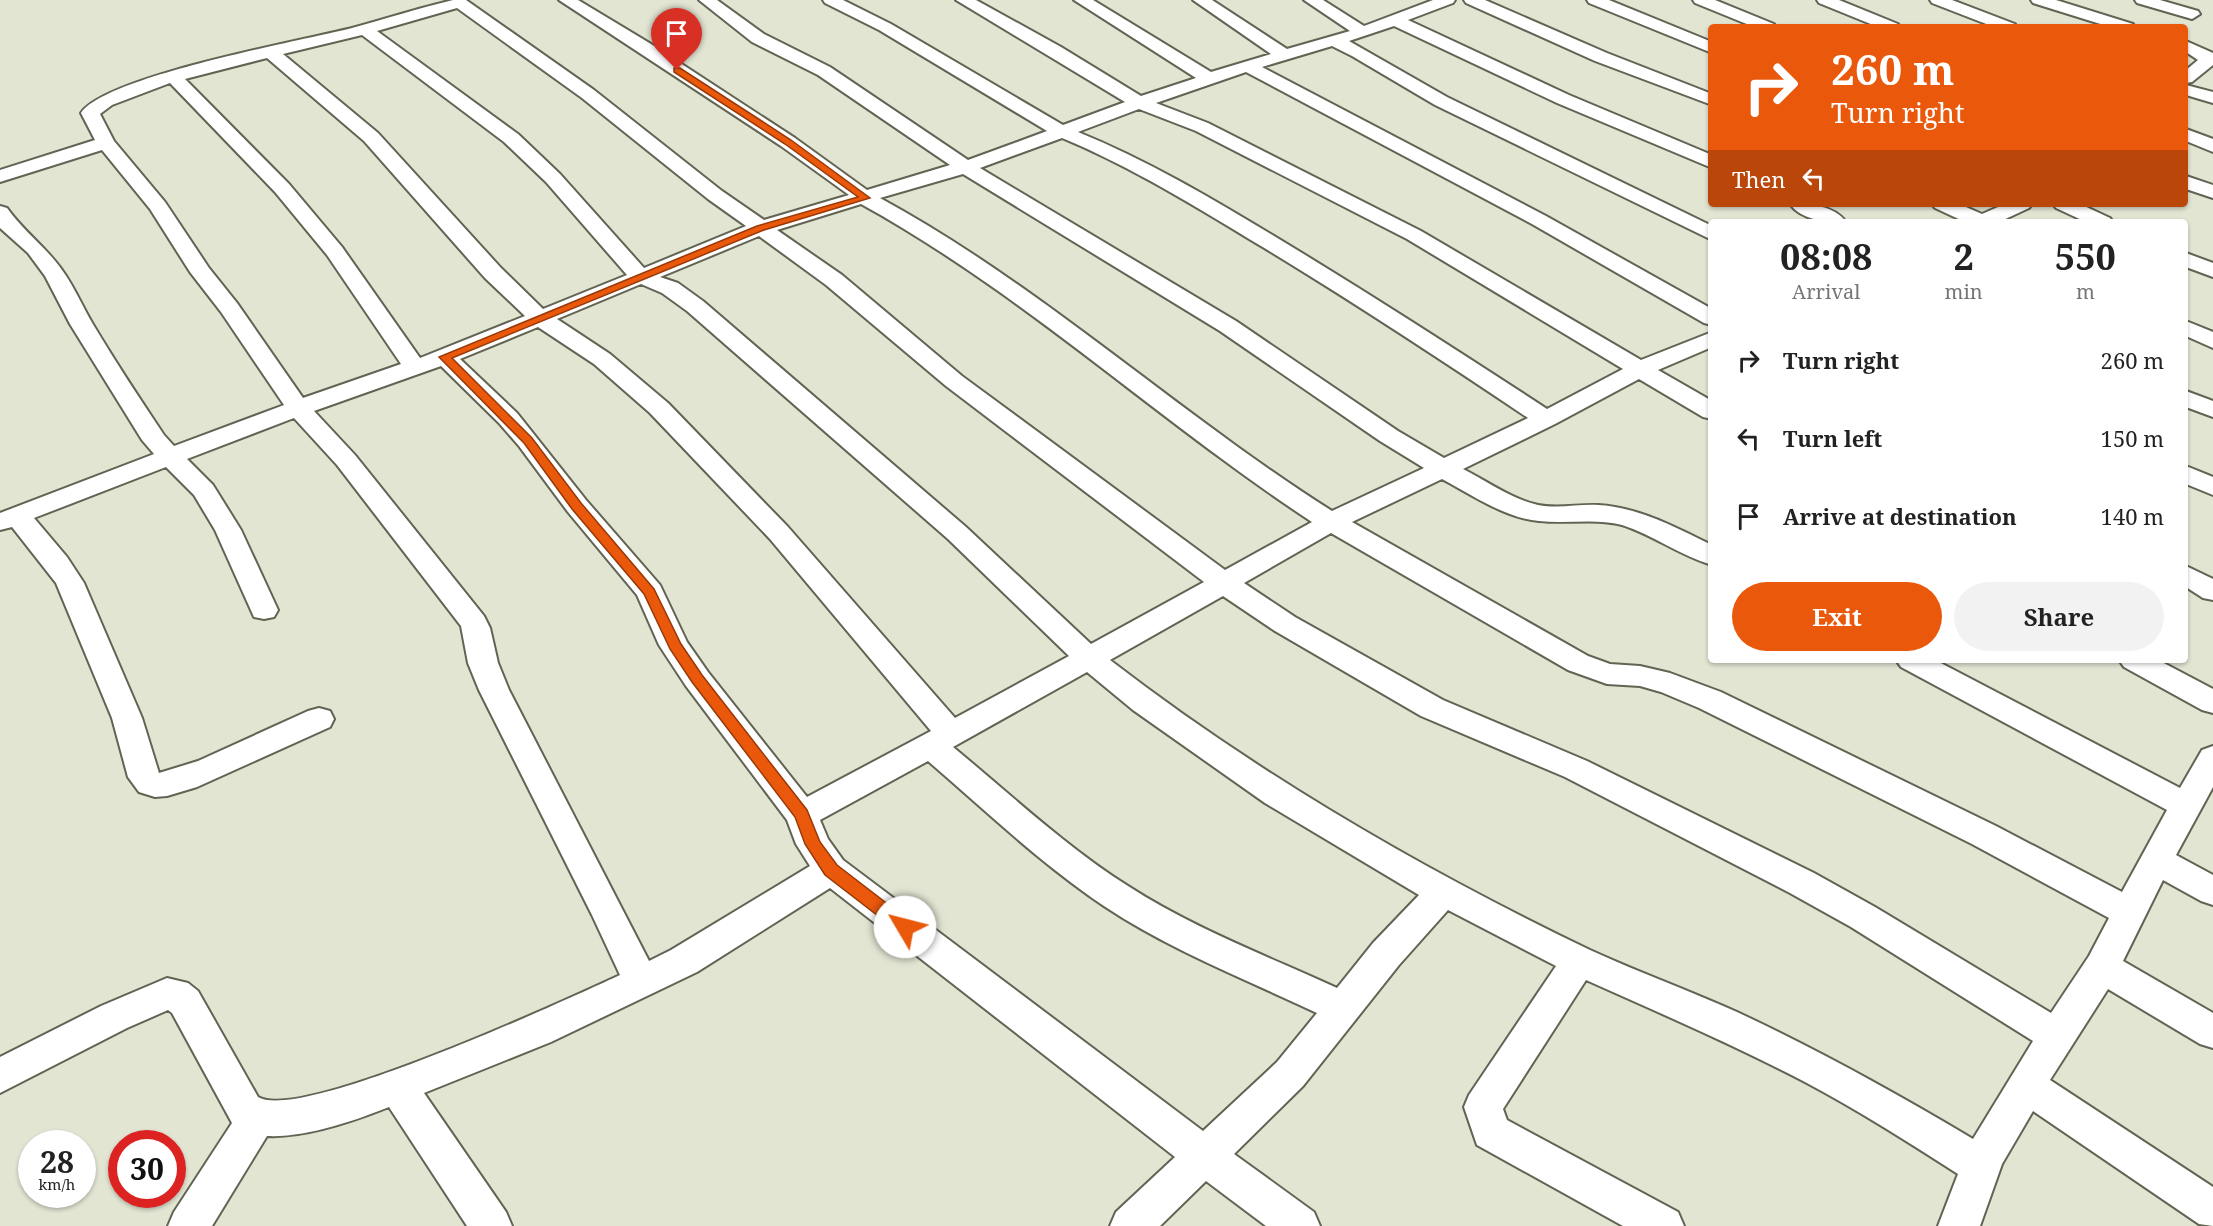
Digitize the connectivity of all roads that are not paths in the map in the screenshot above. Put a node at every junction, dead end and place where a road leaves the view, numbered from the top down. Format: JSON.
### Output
{"nodes":[{"id":1,"x":567,"y":0,"type":"edge"},
{"id":2,"x":707,"y":0,"type":"edge"},
{"id":3,"x":831,"y":0,"type":"edge"},
{"id":4,"x":964,"y":0,"type":"edge"},
{"id":5,"x":1082,"y":0,"type":"edge"},
{"id":6,"x":1201,"y":0,"type":"edge"},
{"id":7,"x":1312,"y":0,"type":"edge"},
{"id":8,"x":1448,"y":0,"type":"edge"},
{"id":9,"x":1472,"y":0,"type":"edge"},
{"id":10,"x":1595,"y":0,"type":"edge"},
{"id":11,"x":1701,"y":0,"type":"edge"},
{"id":12,"x":1825,"y":0,"type":"edge"},
{"id":13,"x":1938,"y":0,"type":"edge"},
{"id":14,"x":2039,"y":0,"type":"edge"},
{"id":15,"x":2143,"y":0,"type":"edge"},
{"id":16,"x":467,"y":2,"type":"edge"},
{"id":17,"x":1415,"y":4,"type":"edge"},
{"id":18,"x":2192,"y":14,"type":"dead end"},
{"id":19,"x":1396,"y":21,"type":"junction"},
{"id":20,"x":1761,"y":24,"type":"edge"},
{"id":21,"x":1885,"y":24,"type":"edge"},
{"id":22,"x":2001,"y":24,"type":"edge"},
{"id":23,"x":2117,"y":24,"type":"edge"},
{"id":24,"x":364,"y":29,"type":"junction"},
{"id":25,"x":1363,"y":32,"type":"junction"},
{"id":26,"x":1332,"y":40,"type":"junction"},
{"id":27,"x":1708,"y":46,"type":"edge"},
{"id":28,"x":2188,"y":47,"type":"edge"},
{"id":29,"x":270,"y":52,"type":"junction"},
{"id":30,"x":1286,"y":55,"type":"junction"},
{"id":31,"x":1247,"y":66,"type":"junction"},
{"id":32,"x":2188,"y":76,"type":"edge"},
{"id":33,"x":174,"y":77,"type":"junction"},
{"id":34,"x":1210,"y":79,"type":"junction"},
{"id":35,"x":2188,"y":91,"type":"edge"},
{"id":36,"x":1708,"y":98,"type":"edge"},
{"id":37,"x":2213,"y":98,"type":"edge"},
{"id":38,"x":1139,"y":103,"type":"junction"},
{"id":39,"x":1061,"y":131,"type":"junction"},
{"id":40,"x":2188,"y":136,"type":"edge"},
{"id":41,"x":106,"y":143,"type":"junction"},
{"id":42,"x":2213,"y":147,"type":"edge"},
{"id":43,"x":2195,"y":155,"type":"dead end"},
{"id":44,"x":1708,"y":160,"type":"edge"},
{"id":45,"x":968,"y":166,"type":"junction"},
{"id":46,"x":0,"y":176,"type":"edge"},
{"id":47,"x":2188,"y":183,"type":"edge"},
{"id":48,"x":2213,"y":192,"type":"edge"},
{"id":49,"x":865,"y":198,"type":"junction"},
{"id":50,"x":1806,"y":207,"type":"edge"},
{"id":51,"x":1949,"y":207,"type":"edge"},
{"id":52,"x":2015,"y":207,"type":"edge"},
{"id":53,"x":2070,"y":207,"type":"edge"},
{"id":54,"x":0,"y":212,"type":"edge"},
{"id":55,"x":1830,"y":219,"type":"edge"},
{"id":56,"x":1975,"y":219,"type":"edge"},
{"id":57,"x":1989,"y":219,"type":"edge"},
{"id":58,"x":2096,"y":219,"type":"edge"},
{"id":59,"x":760,"y":228,"type":"junction"},
{"id":60,"x":1708,"y":232,"type":"edge"},
{"id":61,"x":2188,"y":260,"type":"edge"},
{"id":62,"x":2213,"y":271,"type":"edge"},
{"id":63,"x":641,"y":277,"type":"junction"},
{"id":64,"x":1708,"y":316,"type":"edge"},
{"id":65,"x":541,"y":319,"type":"junction"},
{"id":66,"x":2188,"y":329,"type":"edge"},
{"id":67,"x":1708,"y":341,"type":"edge"},
{"id":68,"x":2213,"y":341,"type":"edge"},
{"id":69,"x":445,"y":357,"type":"junction"},
{"id":70,"x":415,"y":368,"type":"junction"},
{"id":71,"x":1640,"y":369,"type":"junction"},
{"id":72,"x":2188,"y":399,"type":"edge"},
{"id":73,"x":298,"y":408,"type":"junction"},
{"id":74,"x":1708,"y":410,"type":"edge"},
{"id":75,"x":2213,"y":410,"type":"edge"},
{"id":76,"x":1546,"y":419,"type":"junction"},
{"id":77,"x":168,"y":456,"type":"junction"},
{"id":78,"x":1442,"y":468,"type":"junction"},
{"id":79,"x":2188,"y":475,"type":"edge"},
{"id":80,"x":2213,"y":487,"type":"edge"},
{"id":81,"x":9,"y":519,"type":"edge"},
{"id":82,"x":1331,"y":522,"type":"junction"},
{"id":83,"x":1708,"y":554,"type":"edge"},
{"id":84,"x":2188,"y":576,"type":"edge"},
{"id":85,"x":1222,"y":582,"type":"junction"},
{"id":86,"x":2213,"y":591,"type":"edge"},
{"id":87,"x":264,"y":610,"type":"dead end"},
{"id":88,"x":1088,"y":658,"type":"junction"},
{"id":89,"x":1917,"y":663,"type":"edge"},
{"id":90,"x":2140,"y":663,"type":"edge"},
{"id":91,"x":2213,"y":702,"type":"edge"},
{"id":92,"x":319,"y":719,"type":"dead end"},
{"id":93,"x":941,"y":739,"type":"junction"},
{"id":94,"x":2213,"y":759,"type":"edge"},
{"id":95,"x":2187,"y":806,"type":"junction"},
{"id":96,"x":802,"y":815,"type":"junction"},
{"id":97,"x":2156,"y":860,"type":"junction"},
{"id":98,"x":831,"y":870,"type":"junction"},
{"id":99,"x":2213,"y":891,"type":"edge"},
{"id":100,"x":1443,"y":892,"type":"junction"},
{"id":101,"x":2129,"y":912,"type":"junction"},
{"id":102,"x":1579,"y":961,"type":"junction"},
{"id":103,"x":2102,"y":967,"type":"junction"},
{"id":104,"x":641,"y":982,"type":"junction"},
{"id":105,"x":1344,"y":1008,"type":"junction"},
{"id":106,"x":2213,"y":1032,"type":"edge"},
{"id":107,"x":2056,"y":1036,"type":"junction"},
{"id":108,"x":0,"y":1076,"type":"edge"},
{"id":109,"x":397,"y":1086,"type":"junction"},
{"id":110,"x":2027,"y":1086,"type":"junction"},
{"id":111,"x":257,"y":1118,"type":"junction"},
{"id":112,"x":1203,"y":1155,"type":"junction"},
{"id":113,"x":1981,"y":1166,"type":"junction"},
{"id":114,"x":2213,"y":1210,"type":"edge"},
{"id":115,"x":189,"y":1226,"type":"edge"},
{"id":116,"x":491,"y":1226,"type":"edge"},
{"id":117,"x":1131,"y":1226,"type":"edge"},
{"id":118,"x":1299,"y":1226,"type":"edge"},
{"id":119,"x":1663,"y":1226,"type":"edge"},
{"id":120,"x":1959,"y":1226,"type":"edge"}],
"edges":[{"from":1,"to":49,"type":"street"},
{"from":2,"to":45,"type":"street"},
{"from":3,"to":39,"type":"street"},
{"from":4,"to":38,"type":"street"},
{"from":5,"to":34,"type":"street"},
{"from":6,"to":30,"type":"street"},
{"from":7,"to":25,"type":"street"},
{"from":8,"to":17,"type":"street"},
{"from":9,"to":36,"type":"street"},
{"from":10,"to":27,"type":"street"},
{"from":11,"to":20,"type":"street"},
{"from":12,"to":21,"type":"street"},
{"from":13,"to":22,"type":"street"},
{"from":14,"to":23,"type":"street"},
{"from":15,"to":18,"type":"street"},
{"from":16,"to":24,"type":"street"},
{"from":16,"to":59,"type":"street"},
{"from":17,"to":19,"type":"street"},
{"from":19,"to":25,"type":"street"},
{"from":19,"to":44,"type":"street"},
{"from":24,"to":29,"type":"street"},
{"from":24,"to":63,"type":"street"},
{"from":25,"to":26,"type":"street"},
{"from":26,"to":30,"type":"street"},
{"from":26,"to":60,"type":"street"},
{"from":28,"to":32,"type":"street"},
{"from":29,"to":33,"type":"street"},
{"from":29,"to":65,"type":"street"},
{"from":30,"to":31,"type":"street"},
{"from":31,"to":34,"type":"street"},
{"from":31,"to":64,"type":"street"},
{"from":33,"to":41,"type":"street"},
{"from":33,"to":70,"type":"street"},
{"from":34,"to":38,"type":"street"},
{"from":35,"to":37,"type":"street"},
{"from":38,"to":39,"type":"street"},
{"from":38,"to":71,"type":"street"},
{"from":39,"to":45,"type":"street"},
{"from":39,"to":76,"type":"street"},
{"from":40,"to":42,"type":"street"},
{"from":41,"to":46,"type":"street"},
{"from":41,"to":73,"type":"street"},
{"from":42,"to":43,"type":"street"},
{"from":45,"to":49,"type":"street"},
{"from":45,"to":78,"type":"street"},
{"from":47,"to":48,"type":"street"},
{"from":49,"to":59,"type":"street"},
{"from":49,"to":82,"type":"street"},
{"from":50,"to":55,"type":"street"},
{"from":51,"to":56,"type":"street"},
{"from":52,"to":57,"type":"street"},
{"from":53,"to":58,"type":"street"},
{"from":54,"to":77,"type":"street"},
{"from":59,"to":63,"type":"street"},
{"from":59,"to":85,"type":"street"},
{"from":61,"to":62,"type":"street"},
{"from":63,"to":65,"type":"street"},
{"from":63,"to":88,"type":"street"},
{"from":65,"to":69,"type":"street"},
{"from":65,"to":93,"type":"street"},
{"from":66,"to":68,"type":"street"},
{"from":67,"to":71,"type":"street"},
{"from":69,"to":70,"type":"street"},
{"from":69,"to":96,"type":"street"},
{"from":70,"to":73,"type":"street"},
{"from":71,"to":74,"type":"street"},
{"from":71,"to":76,"type":"street"},
{"from":72,"to":75,"type":"street"},
{"from":73,"to":77,"type":"street"},
{"from":73,"to":104,"type":"street"},
{"from":76,"to":78,"type":"street"},
{"from":77,"to":81,"type":"street"},
{"from":77,"to":87,"type":"street"},
{"from":78,"to":82,"type":"street"},
{"from":78,"to":83,"type":"street"},
{"from":79,"to":80,"type":"street"},
{"from":81,"to":92,"type":"street"},
{"from":82,"to":85,"type":"street"},
{"from":82,"to":101,"type":"street"},
{"from":84,"to":86,"type":"street"},
{"from":85,"to":88,"type":"street"},
{"from":85,"to":107,"type":"street"},
{"from":88,"to":93,"type":"street"},
{"from":88,"to":100,"type":"street"},
{"from":89,"to":95,"type":"street"},
{"from":90,"to":91,"type":"street"},
{"from":93,"to":96,"type":"street"},
{"from":93,"to":105,"type":"street"},
{"from":94,"to":95,"type":"street"},
{"from":95,"to":97,"type":"street"},
{"from":96,"to":98,"type":"street"},
{"from":97,"to":99,"type":"street"},
{"from":97,"to":101,"type":"street"},
{"from":98,"to":104,"type":"street"},
{"from":98,"to":112,"type":"street"},
{"from":100,"to":102,"type":"street"},
{"from":100,"to":105,"type":"street"},
{"from":101,"to":103,"type":"street"},
{"from":102,"to":113,"type":"street"},
{"from":102,"to":119,"type":"street"},
{"from":103,"to":106,"type":"street"},
{"from":103,"to":107,"type":"street"},
{"from":104,"to":109,"type":"street"},
{"from":105,"to":112,"type":"street"},
{"from":107,"to":110,"type":"street"},
{"from":108,"to":111,"type":"street"},
{"from":109,"to":111,"type":"street"},
{"from":109,"to":116,"type":"street"},
{"from":110,"to":113,"type":"street"},
{"from":110,"to":114,"type":"street"},
{"from":111,"to":115,"type":"street"},
{"from":112,"to":117,"type":"street"},
{"from":112,"to":118,"type":"street"},
{"from":113,"to":120,"type":"street"}]}
